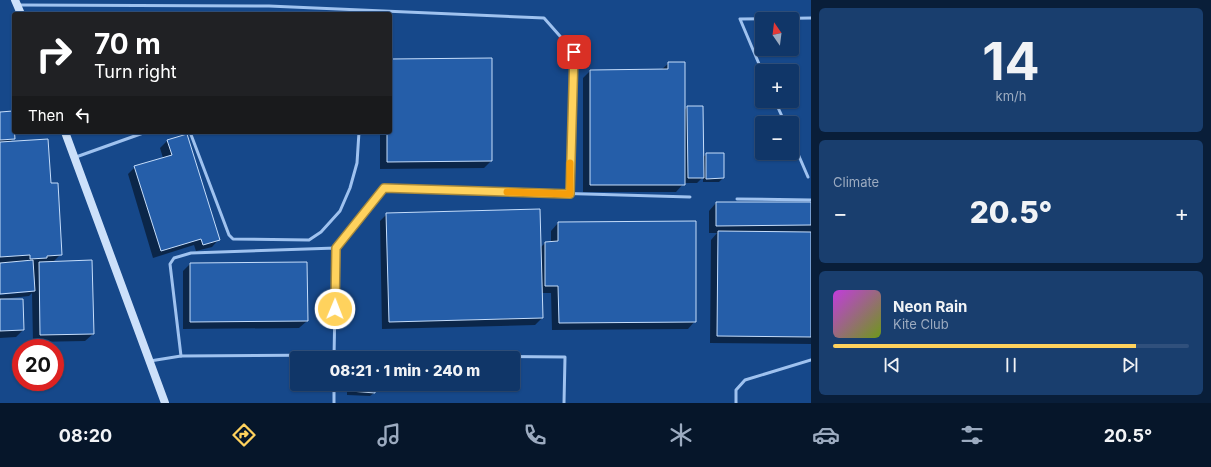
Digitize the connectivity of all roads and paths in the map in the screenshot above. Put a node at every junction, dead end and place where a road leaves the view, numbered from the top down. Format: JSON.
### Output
{"nodes":[{"id":1,"x":16,"y":2,"type":"edge"},
{"id":2,"x":20,"y":12,"type":"edge"},
{"id":3,"x":811,"y":18,"type":"edge"},
{"id":4,"x":759,"y":64,"type":"edge"},
{"id":5,"x":66,"y":134,"type":"edge"},
{"id":6,"x":140,"y":134,"type":"edge"},
{"id":7,"x":191,"y":134,"type":"edge"},
{"id":8,"x":359,"y":134,"type":"edge"},
{"id":9,"x":799,"y":156,"type":"edge"},
{"id":10,"x":74,"y":157,"type":"junction"},
{"id":11,"x":808,"y":177,"type":"dead end"},
{"id":12,"x":570,"y":194,"type":"junction"},
{"id":13,"x":690,"y":197,"type":"dead end"},
{"id":14,"x":737,"y":199,"type":"dead end"},
{"id":15,"x":811,"y":200,"type":"edge"},
{"id":16,"x":336,"y":248,"type":"junction"},
{"id":17,"x":334,"y":351,"type":"edge"},
{"id":18,"x":181,"y":356,"type":"junction"},
{"id":19,"x":290,"y":356,"type":"edge"},
{"id":20,"x":520,"y":357,"type":"edge"},
{"id":21,"x":811,"y":360,"type":"edge"},
{"id":22,"x":150,"y":361,"type":"junction"},
{"id":23,"x":334,"y":391,"type":"edge"},
{"id":24,"x":165,"y":403,"type":"edge"},
{"id":25,"x":334,"y":403,"type":"edge"},
{"id":26,"x":564,"y":403,"type":"edge"},
{"id":27,"x":736,"y":403,"type":"edge"}],
"edges":[{"from":1,"to":2,"type":"street"},
{"from":1,"to":12,"type":"lane"},
{"from":3,"to":4,"type":"lane"},
{"from":5,"to":10,"type":"street"},
{"from":6,"to":10,"type":"lane"},
{"from":7,"to":8,"type":"lane"},
{"from":9,"to":11,"type":"lane"},
{"from":10,"to":22,"type":"street"},
{"from":12,"to":13,"type":"lane"},
{"from":12,"to":16,"type":"lane"},
{"from":14,"to":15,"type":"lane"},
{"from":16,"to":17,"type":"lane"},
{"from":16,"to":18,"type":"lane"},
{"from":18,"to":19,"type":"lane"},
{"from":18,"to":22,"type":"lane"},
{"from":20,"to":26,"type":"lane"},
{"from":21,"to":27,"type":"lane"},
{"from":22,"to":24,"type":"street"},
{"from":23,"to":25,"type":"lane"}]}
